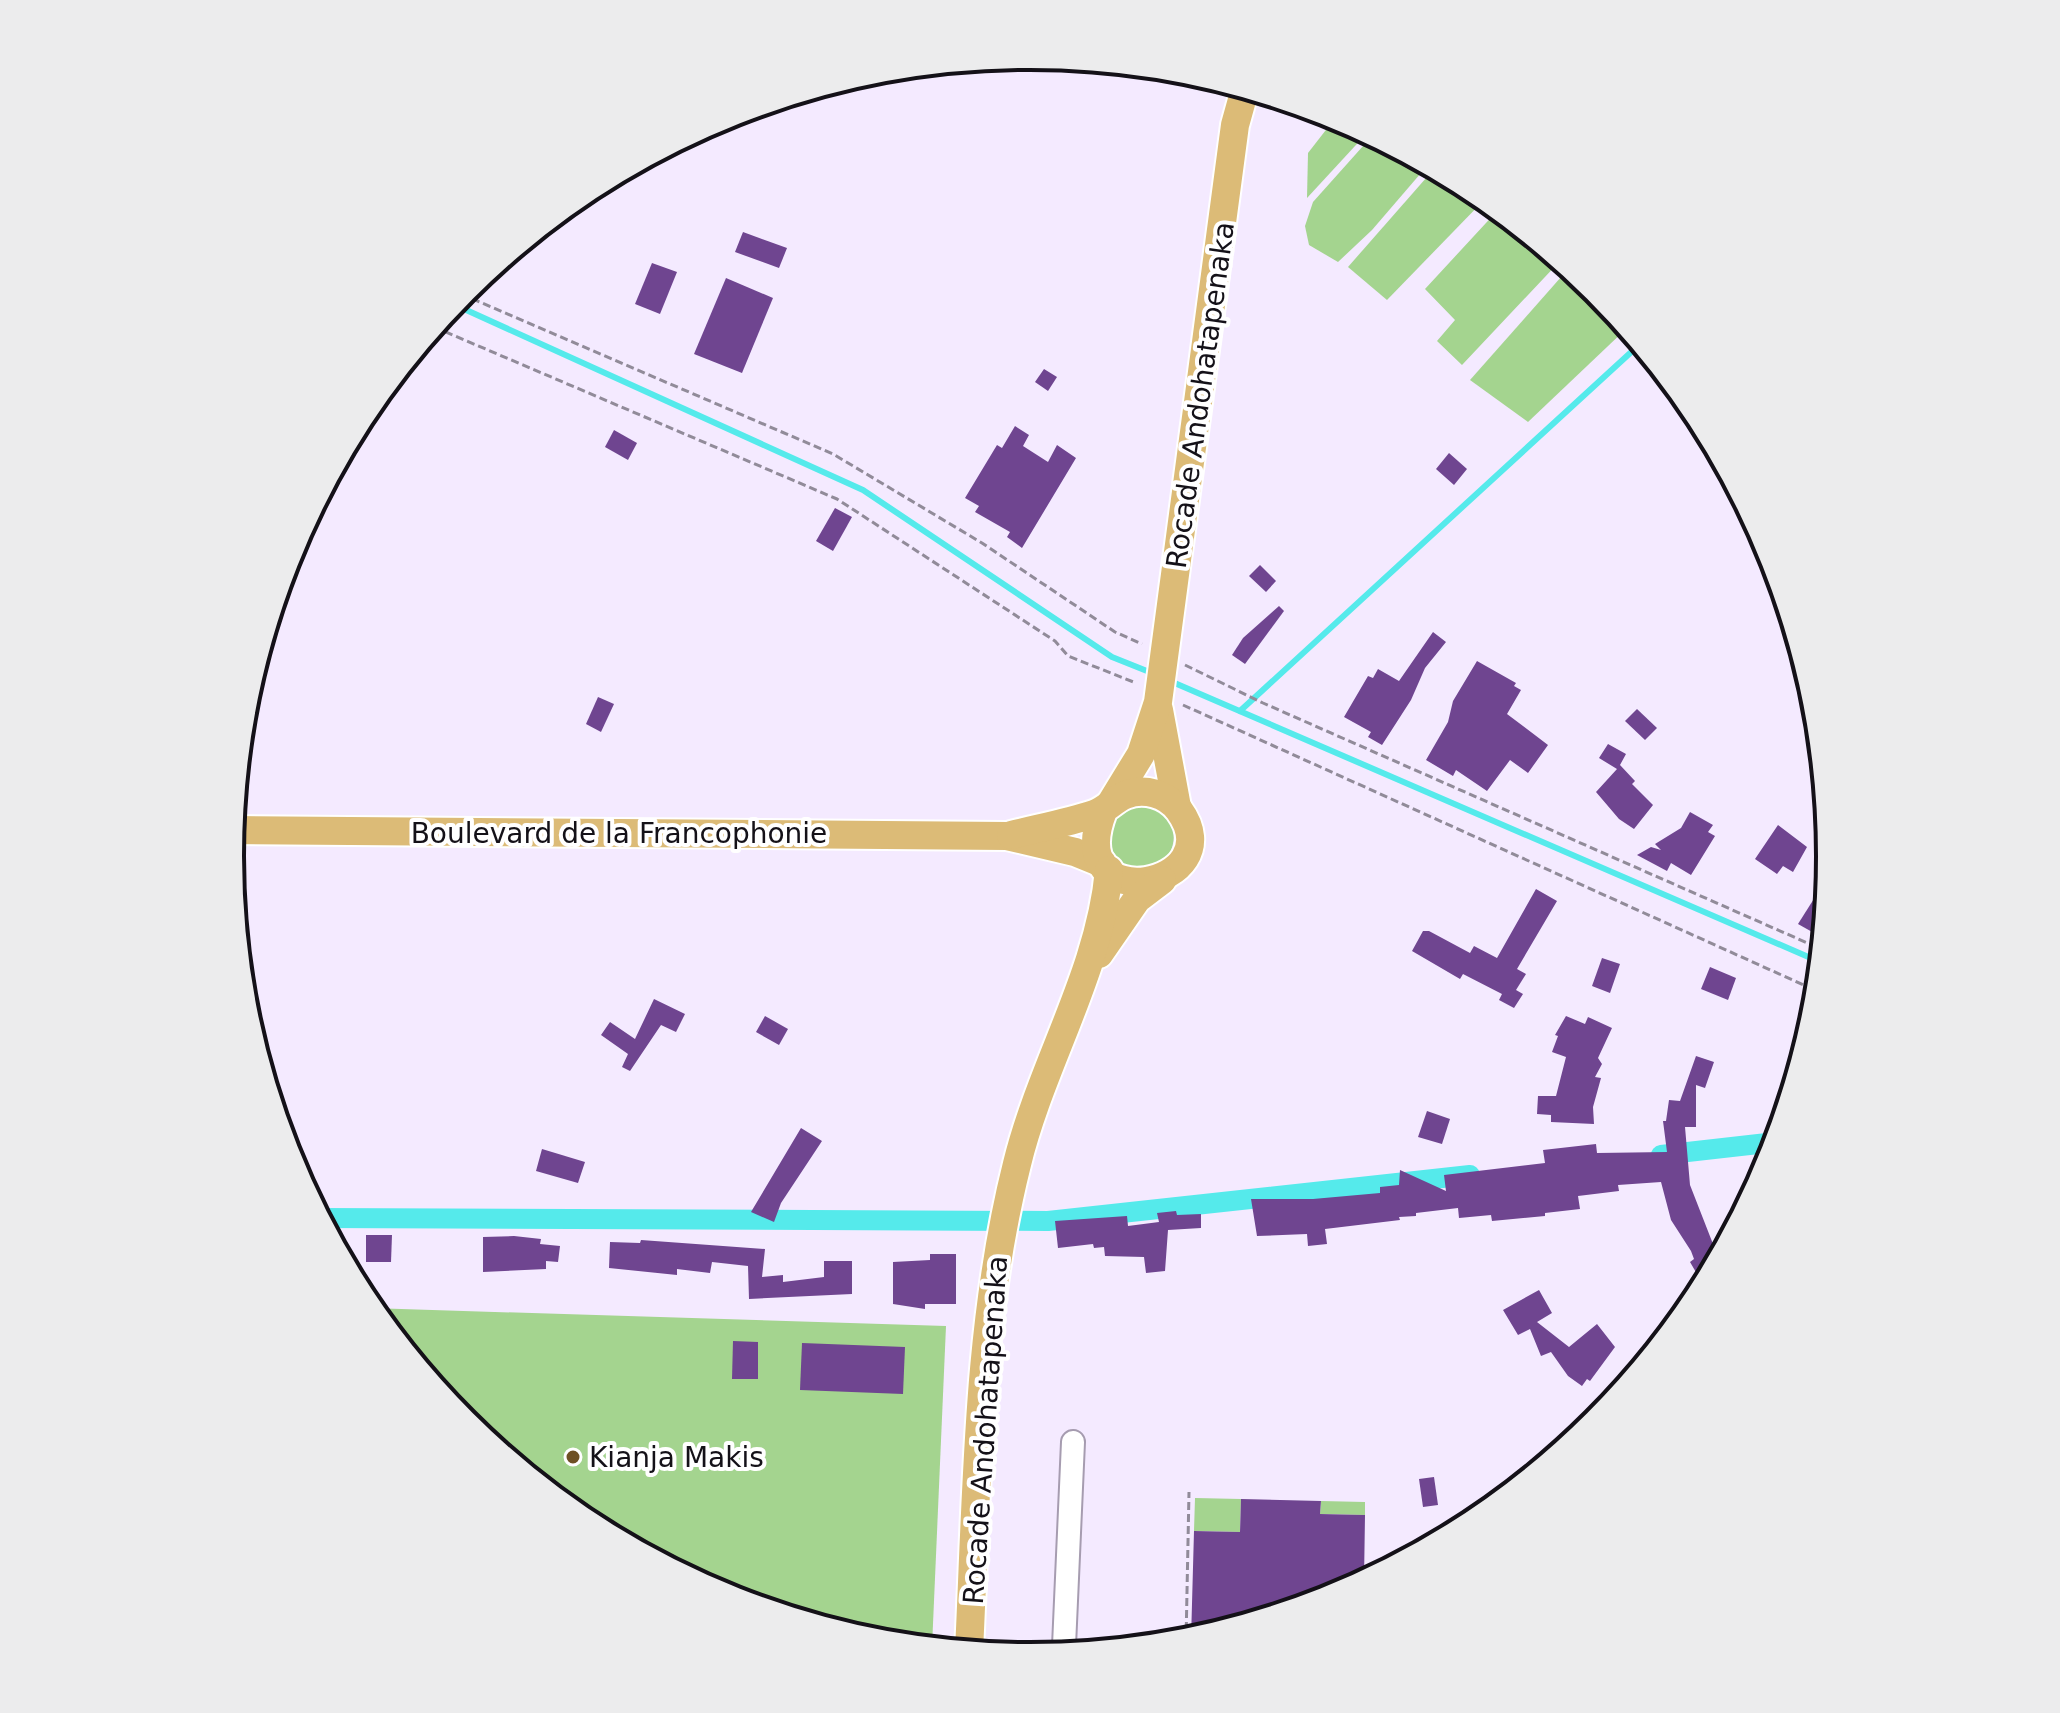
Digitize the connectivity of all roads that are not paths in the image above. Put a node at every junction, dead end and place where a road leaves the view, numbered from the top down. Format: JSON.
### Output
{"nodes":[{"id":1,"x":1242,"y":99,"type":"edge"},
{"id":2,"x":1161,"y":682,"type":"junction"},
{"id":3,"x":1107,"y":807,"type":"junction"},
{"id":4,"x":1177,"y":807,"type":"junction"},
{"id":5,"x":245,"y":830,"type":"edge"},
{"id":6,"x":1007,"y":836,"type":"junction"},
{"id":7,"x":1105,"y":866,"type":"junction"},
{"id":8,"x":1165,"y":878,"type":"junction"},
{"id":9,"x":1081,"y":982,"type":"junction"},
{"id":10,"x":1073,"y":1442,"type":"dead end"},
{"id":11,"x":970,"y":1640,"type":"edge"},
{"id":12,"x":1064,"y":1642,"type":"edge"}],
"edges":[{"from":1,"to":2,"type":"main road","name":"Rocade Andohatapenaka"},
{"from":2,"to":3,"type":"main road"},
{"from":2,"to":4,"type":"main road"},
{"from":3,"to":4,"type":"main road"},
{"from":3,"to":6,"type":"main road"},
{"from":3,"to":7,"type":"main road"},
{"from":4,"to":8,"type":"main road"},
{"from":5,"to":6,"type":"main road","name":"Boulevard de la Francophonie"},
{"from":6,"to":7,"type":"main road"},
{"from":7,"to":8,"type":"main road"},
{"from":7,"to":9,"type":"main road"},
{"from":8,"to":9,"type":"main road"},
{"from":9,"to":11,"type":"main road","name":"Rocade Andohatapenaka"},
{"from":10,"to":12,"type":"lane"}]}
